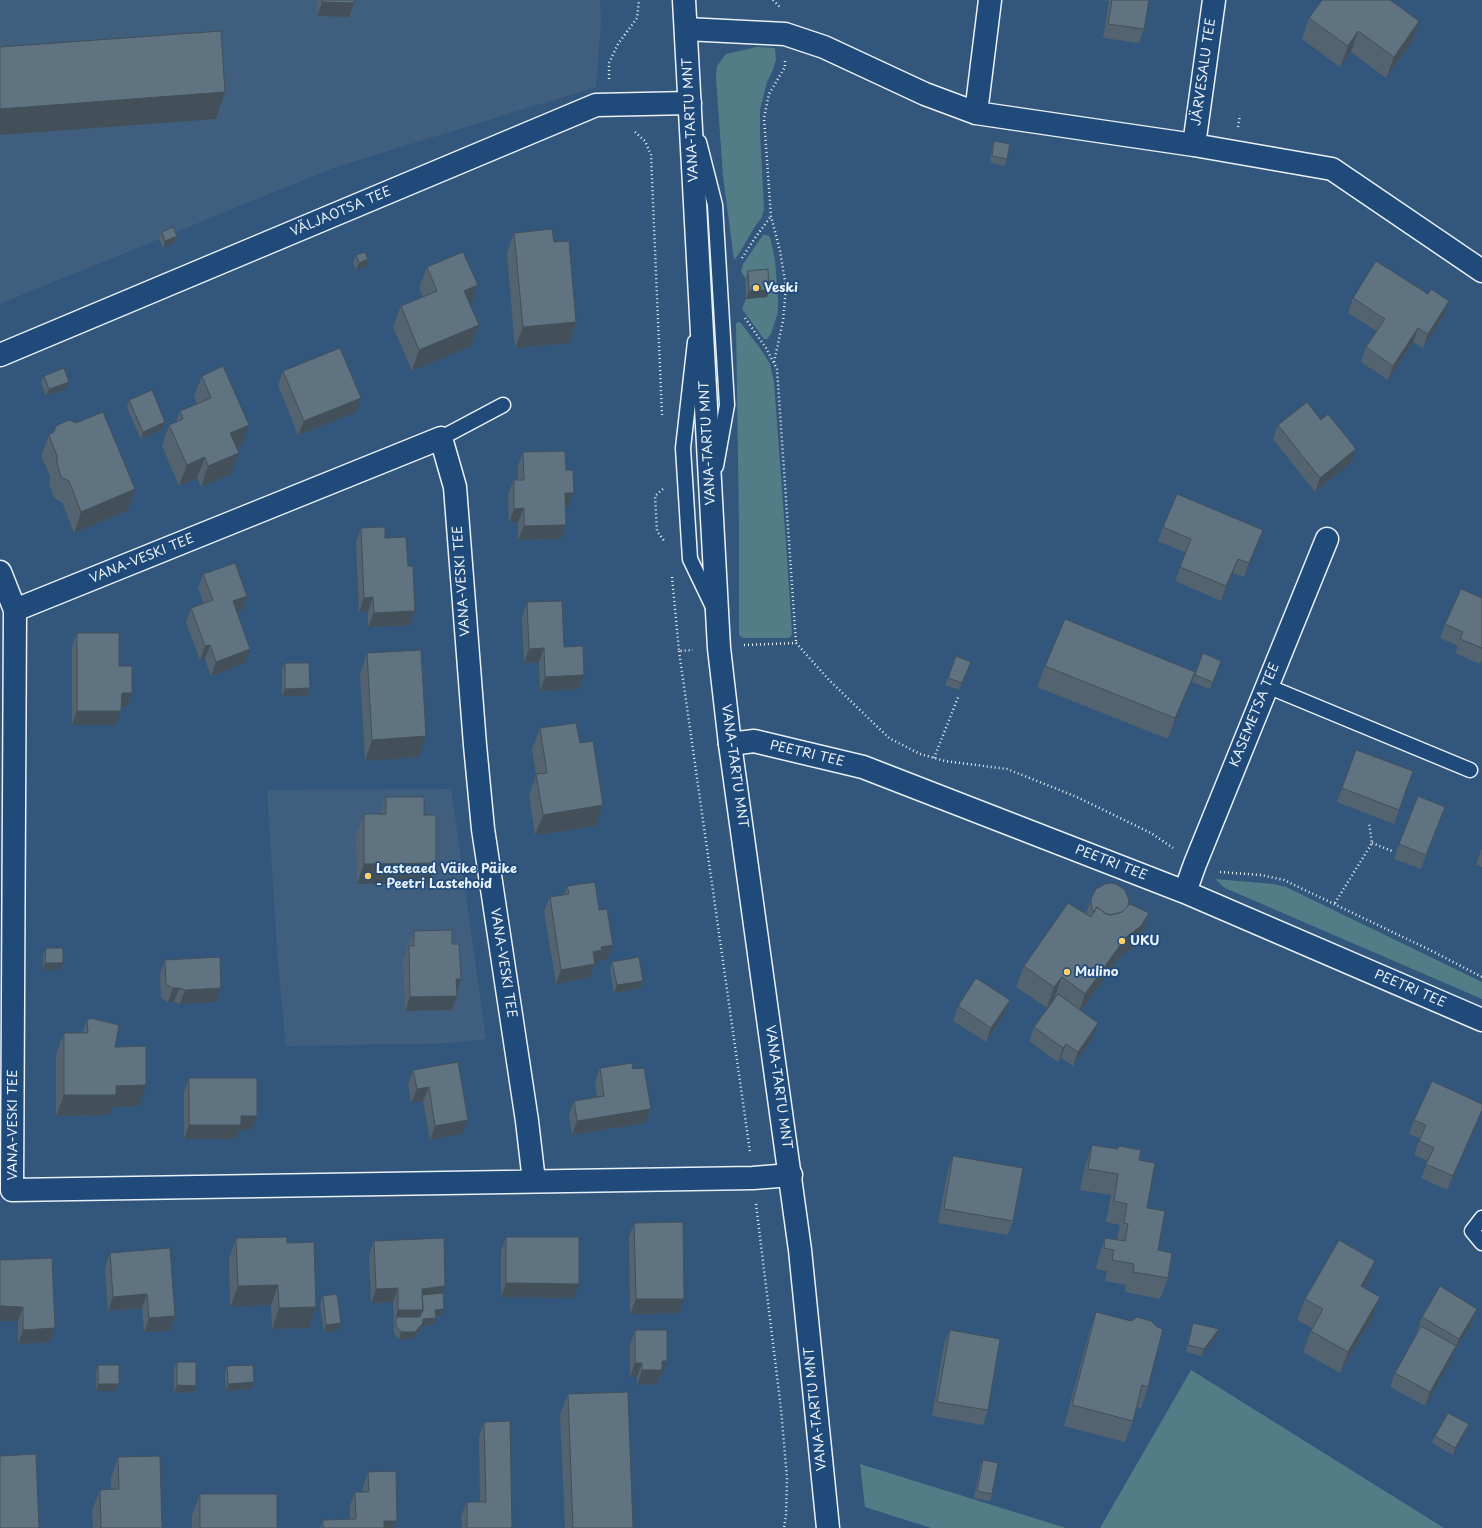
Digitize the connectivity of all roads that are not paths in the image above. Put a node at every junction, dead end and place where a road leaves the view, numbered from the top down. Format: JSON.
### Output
{"nodes":[{"id":1,"x":684,"y":0,"type":"edge"},
{"id":2,"x":990,"y":0,"type":"edge"},
{"id":3,"x":1214,"y":0,"type":"edge"},
{"id":4,"x":686,"y":29,"type":"junction"},
{"id":5,"x":690,"y":103,"type":"junction"},
{"id":6,"x":976,"y":113,"type":"junction"},
{"id":7,"x":1194,"y":145,"type":"junction"},
{"id":8,"x":1482,"y":271,"type":"edge"},
{"id":9,"x":700,"y":292,"type":"junction"},
{"id":10,"x":0,"y":355,"type":"edge"},
{"id":11,"x":503,"y":405,"type":"dead end"},
{"id":12,"x":441,"y":438,"type":"junction"},
{"id":13,"x":711,"y":494,"type":"junction"},
{"id":14,"x":1327,"y":539,"type":"dead end"},
{"id":15,"x":0,"y":572,"type":"edge"},
{"id":16,"x":15,"y":610,"type":"junction"},
{"id":17,"x":717,"y":616,"type":"junction"},
{"id":18,"x":1267,"y":686,"type":"junction"},
{"id":19,"x":730,"y":744,"type":"junction"},
{"id":20,"x":1470,"y":770,"type":"dead end"},
{"id":21,"x":1185,"y":892,"type":"junction"},
{"id":22,"x":1482,"y":1020,"type":"edge"},
{"id":23,"x":791,"y":1175,"type":"junction"},
{"id":24,"x":534,"y":1181,"type":"junction"},
{"id":25,"x":1482,"y":1218,"type":"edge"},
{"id":26,"x":1482,"y":1243,"type":"edge"},
{"id":27,"x":828,"y":1528,"type":"edge"}],
"edges":[{"from":1,"to":4,"type":"street","name":"VANA-TARTU MNT"},
{"from":2,"to":6,"type":"street"},
{"from":3,"to":7,"type":"street","name":"JÄRVESALU TEE"},
{"from":4,"to":5,"type":"street","name":"VANA-TARTU MNT"},
{"from":4,"to":6,"type":"street"},
{"from":5,"to":9,"type":"street","name":"VANA-TARTU MNT"},
{"from":5,"to":10,"type":"street","name":"VÄLJAOTSA TEE"},
{"from":5,"to":13,"type":"lane"},
{"from":6,"to":7,"type":"street"},
{"from":7,"to":8,"type":"street"},
{"from":9,"to":13,"type":"street","name":"VANA-TARTU MNT"},
{"from":9,"to":17,"type":"lane"},
{"from":11,"to":12,"type":"lane"},
{"from":12,"to":16,"type":"street","name":"VANA-VESKI TEE"},
{"from":12,"to":24,"type":"street","name":"VANA-VESKI TEE"},
{"from":13,"to":17,"type":"street","name":"VANA-TARTU MNT"},
{"from":14,"to":18,"type":"street","name":"KASEMETSA TEE"},
{"from":15,"to":16,"type":"street","name":"VANA-VESKI TEE"},
{"from":16,"to":24,"type":"street","name":"VANA-VESKI TEE"},
{"from":17,"to":19,"type":"street","name":"VANA-TARTU MNT"},
{"from":18,"to":20,"type":"lane"},
{"from":18,"to":21,"type":"street","name":"KASEMETSA TEE"},
{"from":19,"to":21,"type":"street","name":"PEETRI TEE"},
{"from":19,"to":23,"type":"street","name":"VANA-TARTU MNT"},
{"from":21,"to":22,"type":"street","name":"PEETRI TEE"},
{"from":23,"to":24,"type":"street","name":"VANA-VESKI TEE"},
{"from":23,"to":27,"type":"street","name":"VANA-TARTU MNT"},
{"from":25,"to":26,"type":"lane"}]}
